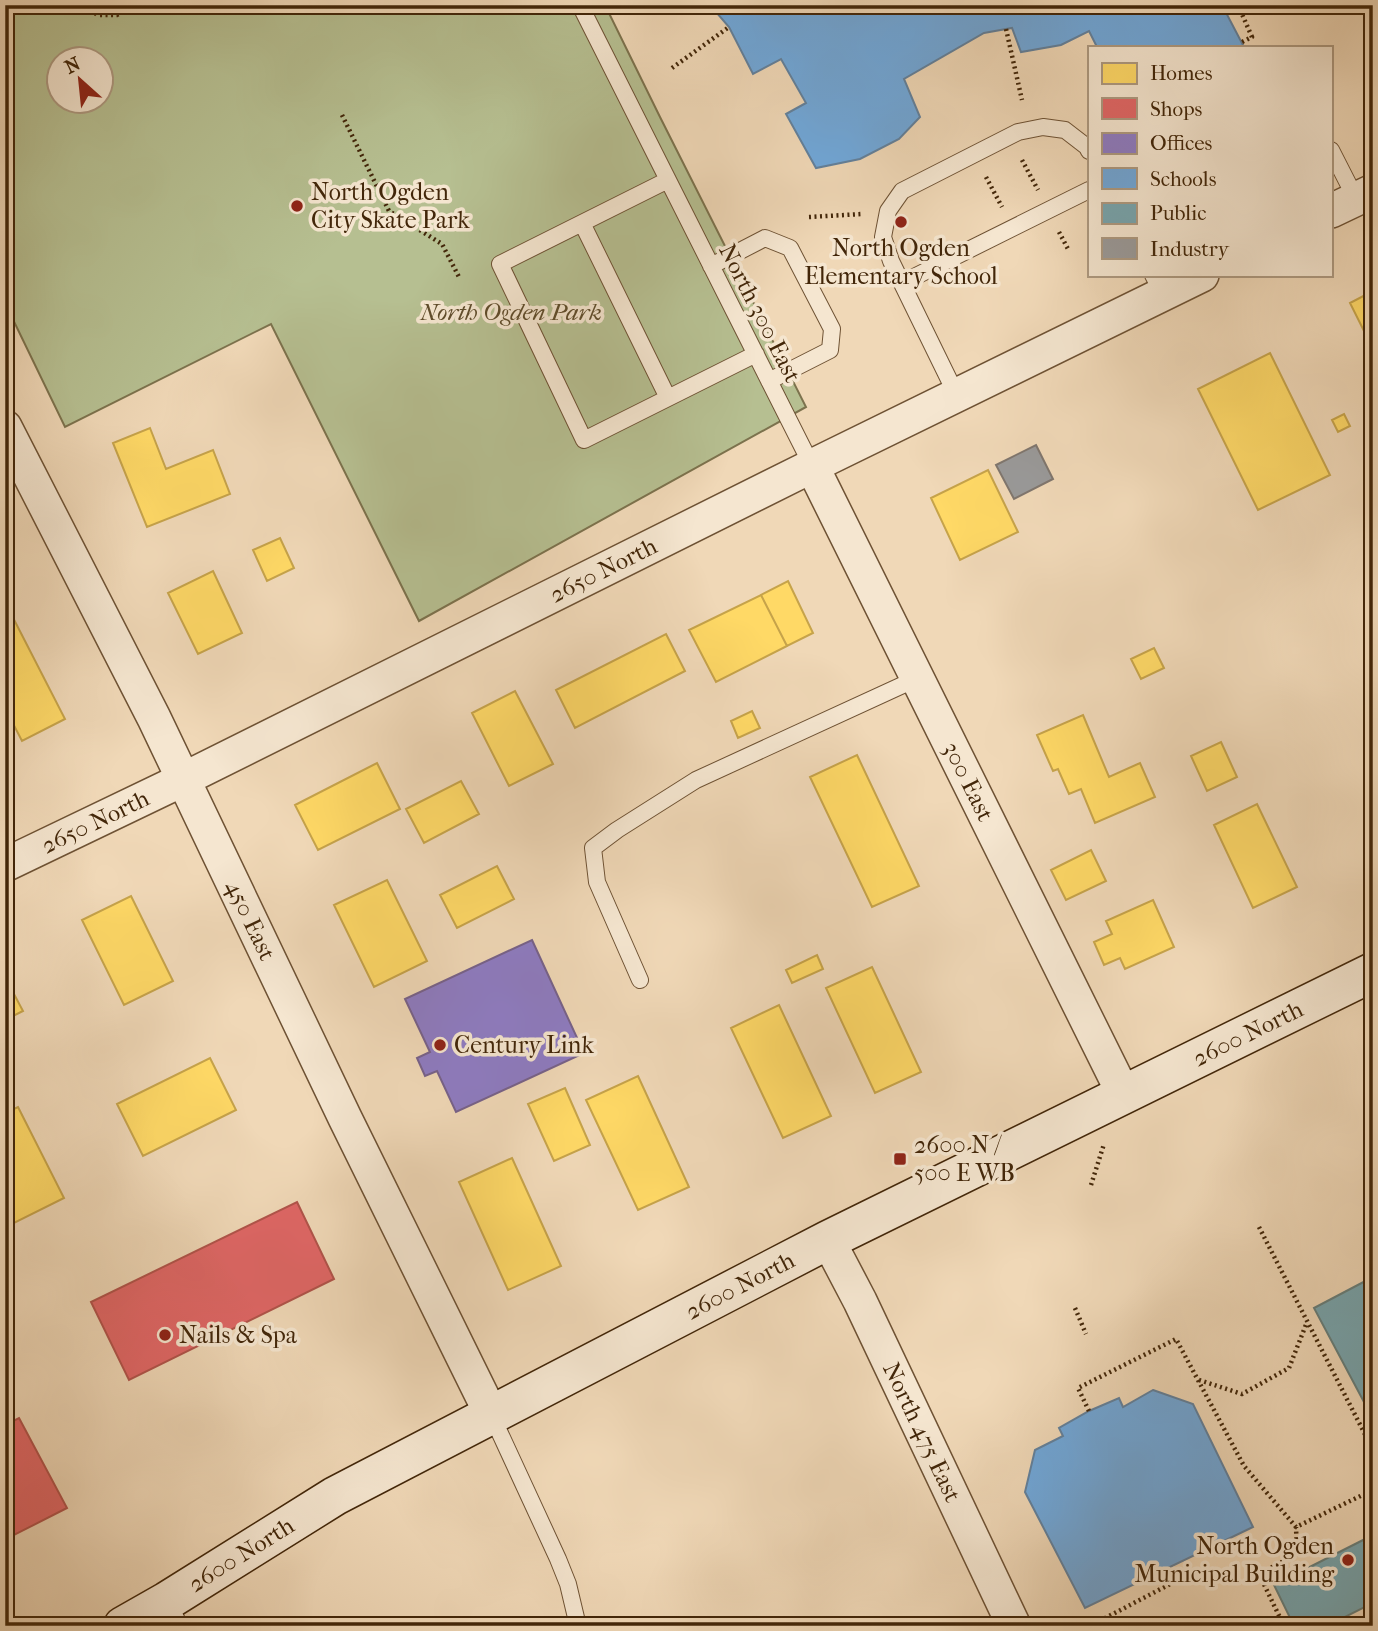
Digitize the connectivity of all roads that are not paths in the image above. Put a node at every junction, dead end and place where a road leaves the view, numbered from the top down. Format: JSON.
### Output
{"nodes":[{"id":1,"x":580,"y":5,"type":"edge"},
{"id":2,"x":1088,"y":149,"type":"edge"},
{"id":3,"x":1332,"y":152,"type":"edge"},
{"id":4,"x":668,"y":180,"type":"junction"},
{"id":5,"x":1088,"y":190,"type":"edge"},
{"id":6,"x":1353,"y":200,"type":"edge"},
{"id":7,"x":582,"y":223,"type":"junction"},
{"id":8,"x":711,"y":266,"type":"junction"},
{"id":9,"x":1197,"y":276,"type":"edge"},
{"id":10,"x":902,"y":283,"type":"junction"},
{"id":11,"x":1158,"y":284,"type":"edge"},
{"id":12,"x":756,"y":354,"type":"junction"},
{"id":13,"x":769,"y":381,"type":"junction"},
{"id":14,"x":957,"y":396,"type":"junction"},
{"id":15,"x":668,"y":398,"type":"junction"},
{"id":16,"x":5,"y":427,"type":"edge"},
{"id":17,"x":812,"y":466,"type":"junction"},
{"id":18,"x":918,"y":678,"type":"junction"},
{"id":19,"x":183,"y":780,"type":"junction"},
{"id":20,"x":5,"y":865,"type":"edge"},
{"id":21,"x":1373,"y":972,"type":"edge"},
{"id":22,"x":640,"y":980,"type":"dead end"},
{"id":23,"x":1124,"y":1095,"type":"junction"},
{"id":24,"x":828,"y":1240,"type":"junction"},
{"id":25,"x":492,"y":1416,"type":"junction"},
{"id":26,"x":173,"y":1614,"type":"edge"},
{"id":27,"x":123,"y":1626,"type":"edge"},
{"id":28,"x":578,"y":1626,"type":"edge"},
{"id":29,"x":1014,"y":1626,"type":"edge"}],
"edges":[{"from":1,"to":4,"type":"lane","name":"North 300 East"},
{"from":2,"to":10,"type":"lane"},
{"from":3,"to":6,"type":"lane"},
{"from":4,"to":7,"type":"lane"},
{"from":4,"to":8,"type":"lane","name":"North 300 East"},
{"from":5,"to":10,"type":"lane"},
{"from":7,"to":15,"type":"lane"},
{"from":7,"to":15,"type":"lane"},
{"from":8,"to":12,"type":"lane","name":"North 300 East"},
{"from":8,"to":13,"type":"lane"},
{"from":9,"to":11,"type":"street","name":"2650 North"},
{"from":10,"to":14,"type":"lane"},
{"from":11,"to":14,"type":"street","name":"2650 North"},
{"from":12,"to":13,"type":"lane","name":"North 300 East"},
{"from":12,"to":15,"type":"lane"},
{"from":13,"to":17,"type":"lane","name":"North 300 East"},
{"from":14,"to":17,"type":"street","name":"2650 North"},
{"from":16,"to":19,"type":"street","name":"450 East"},
{"from":17,"to":18,"type":"street","name":"300 East"},
{"from":17,"to":19,"type":"street","name":"2650 North"},
{"from":18,"to":22,"type":"lane"},
{"from":18,"to":23,"type":"street","name":"300 East"},
{"from":19,"to":20,"type":"street","name":"2650 North"},
{"from":19,"to":25,"type":"street","name":"450 East"},
{"from":21,"to":23,"type":"main road","name":"2600 North"},
{"from":23,"to":24,"type":"main road","name":"2600 North"},
{"from":24,"to":25,"type":"main road","name":"2600 North"},
{"from":24,"to":29,"type":"street","name":"North 475 East"},
{"from":25,"to":26,"type":"main road","name":"2600 North"},
{"from":25,"to":28,"type":"lane"},
{"from":26,"to":27,"type":"main road","name":"2600 North"}]}
